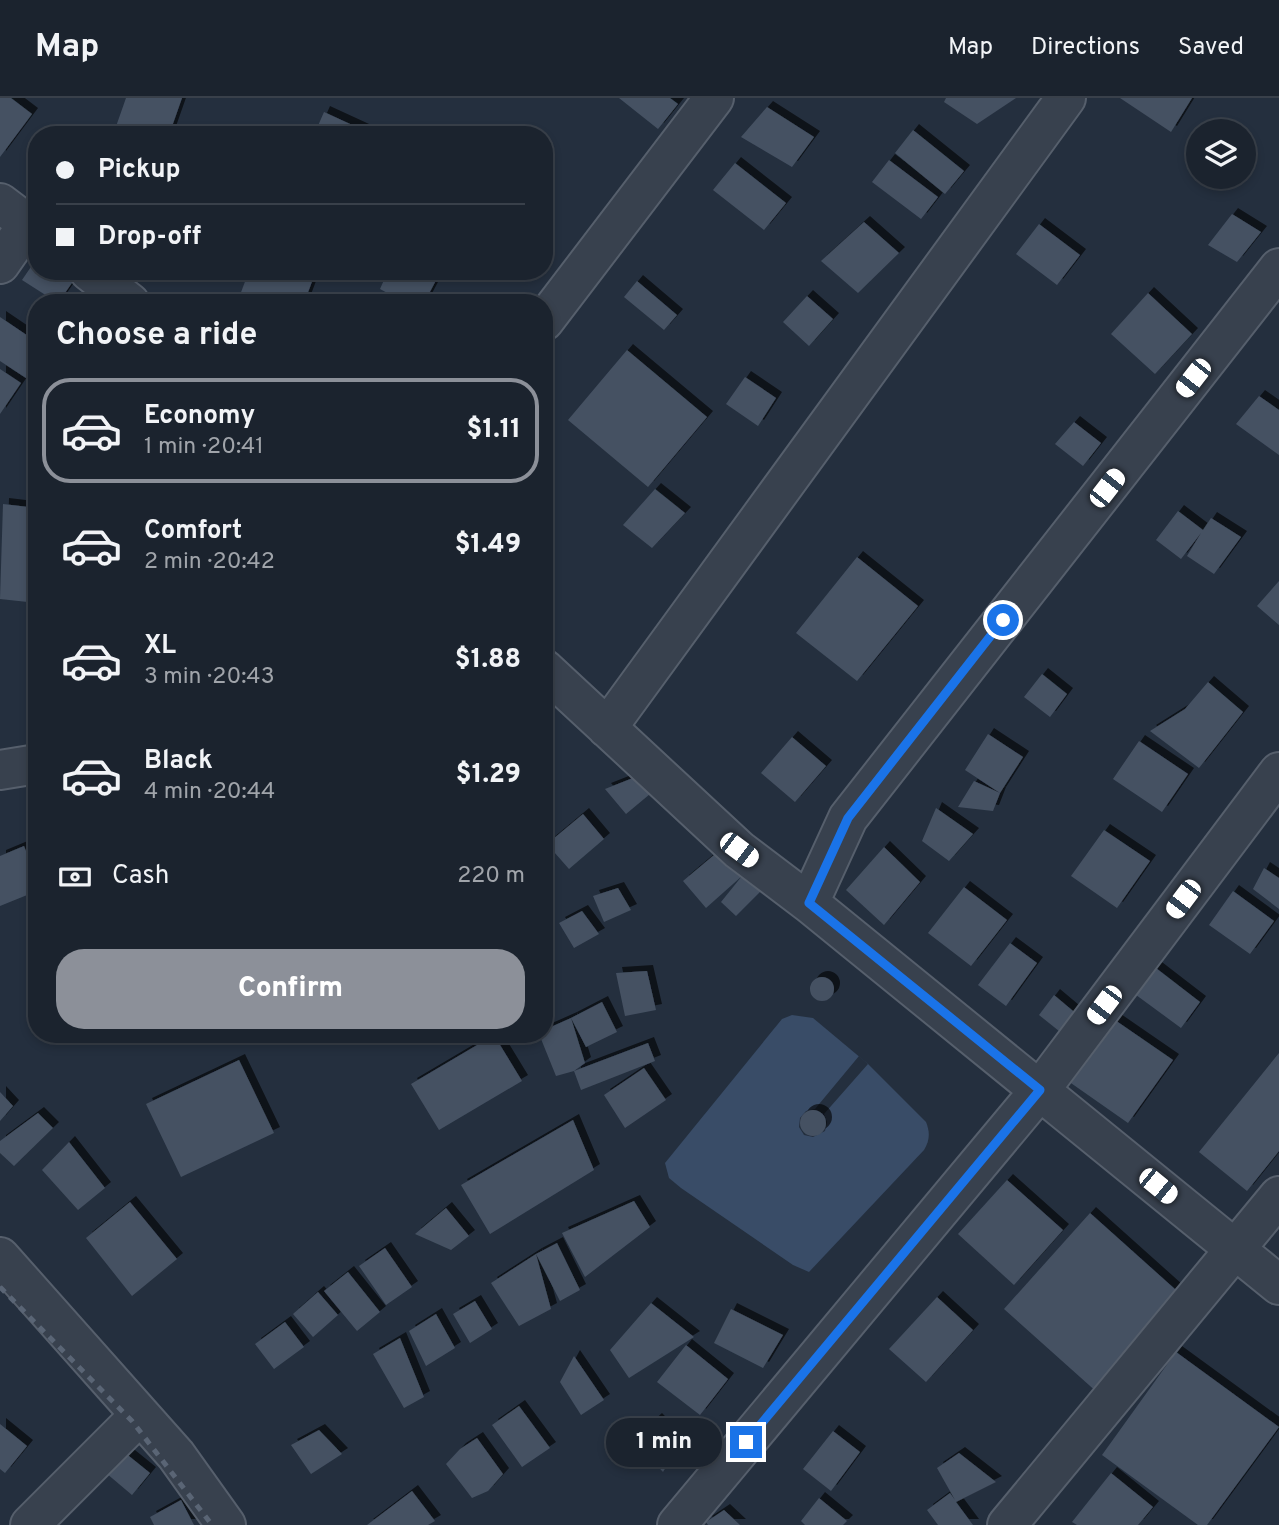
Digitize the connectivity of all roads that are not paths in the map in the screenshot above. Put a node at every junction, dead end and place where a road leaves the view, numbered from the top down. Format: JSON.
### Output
{"nodes":[{"id":1,"x":714,"y":98,"type":"edge"},
{"id":2,"x":1066,"y":98,"type":"edge"},
{"id":3,"x":21,"y":219,"type":"edge"},
{"id":4,"x":0,"y":264,"type":"edge"},
{"id":5,"x":1279,"y":268,"type":"edge"},
{"id":6,"x":101,"y":280,"type":"edge"},
{"id":7,"x":118,"y":294,"type":"edge"},
{"id":8,"x":553,"y":309,"type":"edge"},
{"id":9,"x":553,"y":677,"type":"edge"},
{"id":10,"x":607,"y":728,"type":"junction"},
{"id":11,"x":28,"y":765,"type":"edge"},
{"id":12,"x":0,"y":770,"type":"edge"},
{"id":13,"x":1279,"y":772,"type":"edge"},
{"id":14,"x":809,"y":903,"type":"junction"},
{"id":15,"x":1040,"y":1090,"type":"junction"},
{"id":16,"x":1279,"y":1196,"type":"edge"},
{"id":17,"x":1236,"y":1249,"type":"junction"},
{"id":18,"x":0,"y":1257,"type":"edge"},
{"id":19,"x":1279,"y":1285,"type":"edge"},
{"id":20,"x":140,"y":1415,"type":"junction"},
{"id":21,"x":30,"y":1525,"type":"edge"},
{"id":22,"x":226,"y":1525,"type":"edge"},
{"id":23,"x":677,"y":1525,"type":"edge"},
{"id":24,"x":1007,"y":1525,"type":"edge"}],
"edges":[{"from":1,"to":8,"type":"street"},
{"from":2,"to":10,"type":"street"},
{"from":3,"to":4,"type":"street"},
{"from":5,"to":14,"type":"street"},
{"from":6,"to":7,"type":"street"},
{"from":9,"to":10,"type":"street"},
{"from":10,"to":14,"type":"street"},
{"from":11,"to":12,"type":"street"},
{"from":13,"to":15,"type":"street"},
{"from":14,"to":15,"type":"street"},
{"from":15,"to":17,"type":"street"},
{"from":15,"to":23,"type":"street"},
{"from":16,"to":17,"type":"street"},
{"from":17,"to":19,"type":"street"},
{"from":17,"to":24,"type":"street"},
{"from":18,"to":20,"type":"street"},
{"from":20,"to":21,"type":"street"},
{"from":20,"to":22,"type":"street"}]}
